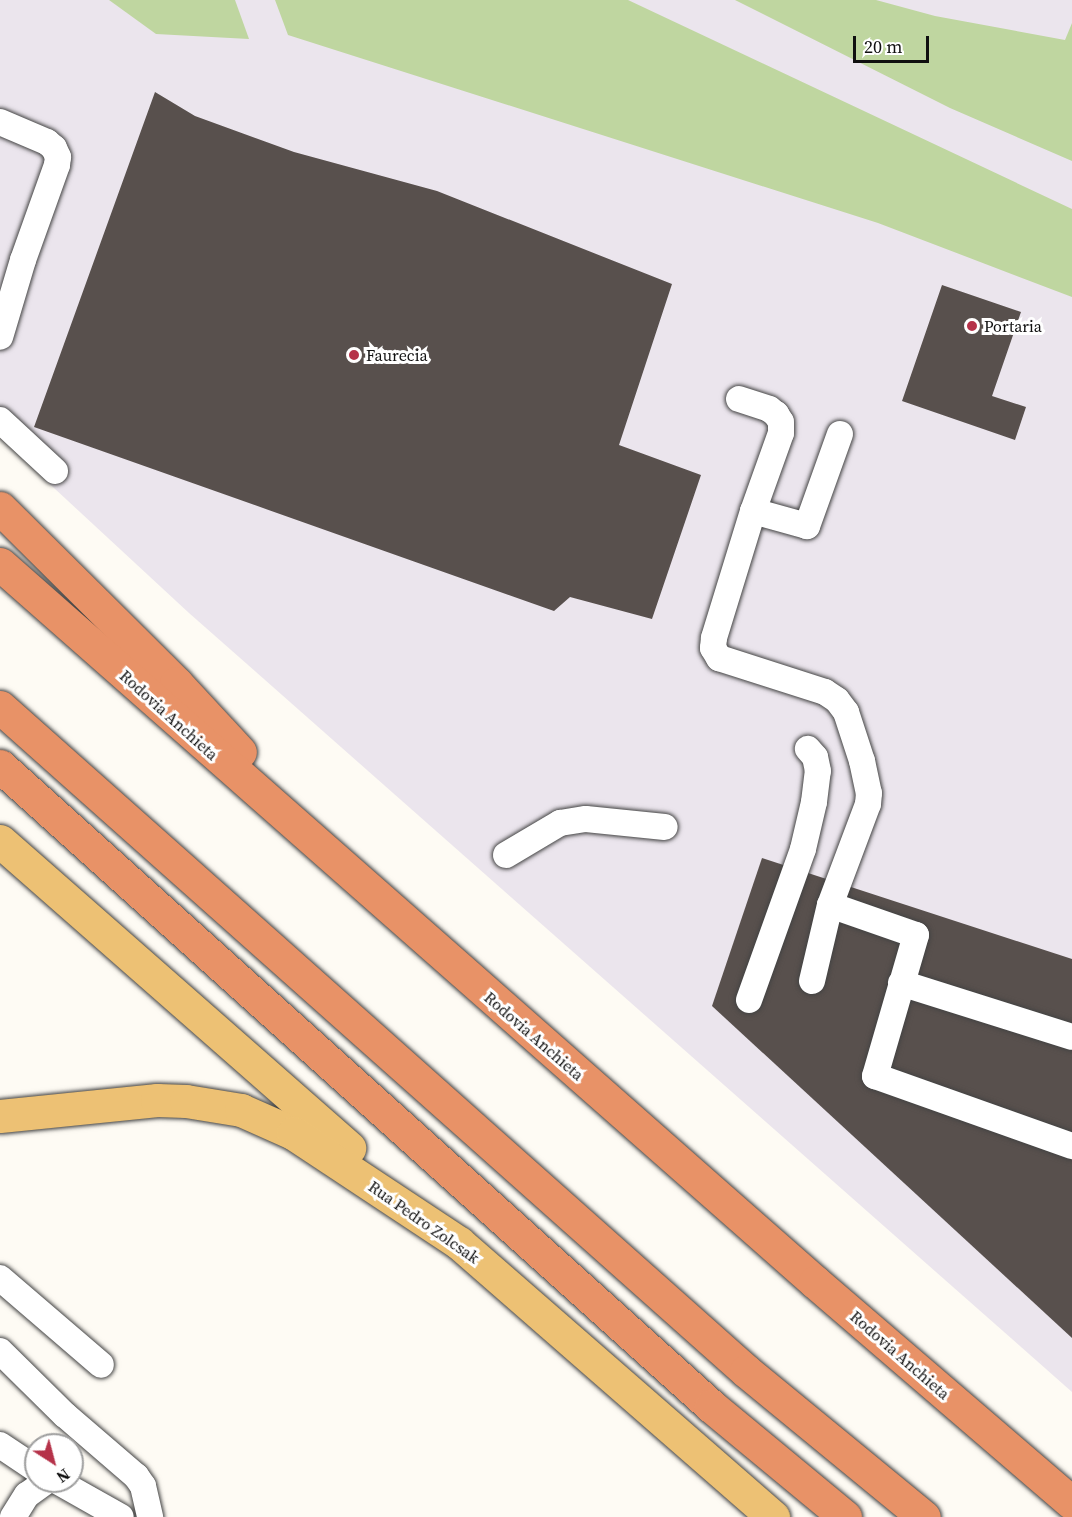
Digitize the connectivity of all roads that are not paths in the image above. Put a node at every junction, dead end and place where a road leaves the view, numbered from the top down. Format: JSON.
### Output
{"nodes":[{"id":1,"x":0,"y":122,"type":"edge"},
{"id":2,"x":0,"y":334,"type":"edge"},
{"id":3,"x":739,"y":399,"type":"dead end"},
{"id":4,"x":0,"y":420,"type":"edge"},
{"id":5,"x":840,"y":434,"type":"dead end"},
{"id":6,"x":55,"y":471,"type":"dead end"},
{"id":7,"x":0,"y":508,"type":"edge"},
{"id":8,"x":753,"y":511,"type":"junction"},
{"id":9,"x":0,"y":564,"type":"edge"},
{"id":10,"x":0,"y":707,"type":"edge"},
{"id":11,"x":808,"y":749,"type":"dead end"},
{"id":12,"x":0,"y":766,"type":"edge"},
{"id":13,"x":665,"y":827,"type":"dead end"},
{"id":14,"x":0,"y":841,"type":"edge"},
{"id":15,"x":506,"y":855,"type":"dead end"},
{"id":16,"x":372,"y":894,"type":"junction"},
{"id":17,"x":830,"y":905,"type":"junction"},
{"id":18,"x":812,"y":981,"type":"dead end"},
{"id":19,"x":901,"y":983,"type":"junction"},
{"id":20,"x":749,"y":1000,"type":"dead end"},
{"id":21,"x":1072,"y":1037,"type":"edge"},
{"id":22,"x":0,"y":1116,"type":"edge"},
{"id":23,"x":1072,"y":1146,"type":"edge"},
{"id":24,"x":459,"y":1243,"type":"junction"},
{"id":25,"x":0,"y":1278,"type":"edge"},
{"id":26,"x":0,"y":1351,"type":"edge"},
{"id":27,"x":101,"y":1365,"type":"dead end"},
{"id":28,"x":0,"y":1446,"type":"edge"},
{"id":29,"x":24,"y":1463,"type":"edge"},
{"id":30,"x":0,"y":1465,"type":"edge"},
{"id":31,"x":24,"y":1470,"type":"edge"},
{"id":32,"x":28,"y":1493,"type":"edge"},
{"id":33,"x":78,"y":1493,"type":"edge"},
{"id":34,"x":0,"y":1503,"type":"edge"},
{"id":35,"x":1072,"y":1503,"type":"edge"},
{"id":36,"x":13,"y":1517,"type":"edge"},
{"id":37,"x":121,"y":1517,"type":"edge"},
{"id":38,"x":150,"y":1517,"type":"edge"},
{"id":39,"x":773,"y":1517,"type":"edge"},
{"id":40,"x":845,"y":1517,"type":"edge"},
{"id":41,"x":924,"y":1517,"type":"edge"}],
"edges":[{"from":1,"to":2,"type":"street"},
{"from":3,"to":8,"type":"street"},
{"from":4,"to":6,"type":"street"},
{"from":5,"to":8,"type":"street"},
{"from":7,"to":16,"type":"highway"},
{"from":8,"to":17,"type":"street"},
{"from":9,"to":16,"type":"highway","name":"Rodovia Anchieta"},
{"from":10,"to":41,"type":"highway"},
{"from":11,"to":20,"type":"street"},
{"from":12,"to":40,"type":"highway"},
{"from":13,"to":15,"type":"street"},
{"from":14,"to":24,"type":"main road"},
{"from":16,"to":35,"type":"highway","name":"Rodovia Anchieta"},
{"from":17,"to":18,"type":"street"},
{"from":17,"to":19,"type":"street"},
{"from":19,"to":21,"type":"street"},
{"from":19,"to":23,"type":"street"},
{"from":22,"to":24,"type":"main road","name":"Rua Pedro Zolcsak"},
{"from":24,"to":39,"type":"main road","name":"Rua Pedro Zolcsak"},
{"from":25,"to":27,"type":"street"},
{"from":26,"to":38,"type":"street"},
{"from":28,"to":29,"type":"street"},
{"from":30,"to":31,"type":"street"},
{"from":32,"to":36,"type":"street"},
{"from":33,"to":37,"type":"street"},
{"from":34,"to":36,"type":"street"}]}
